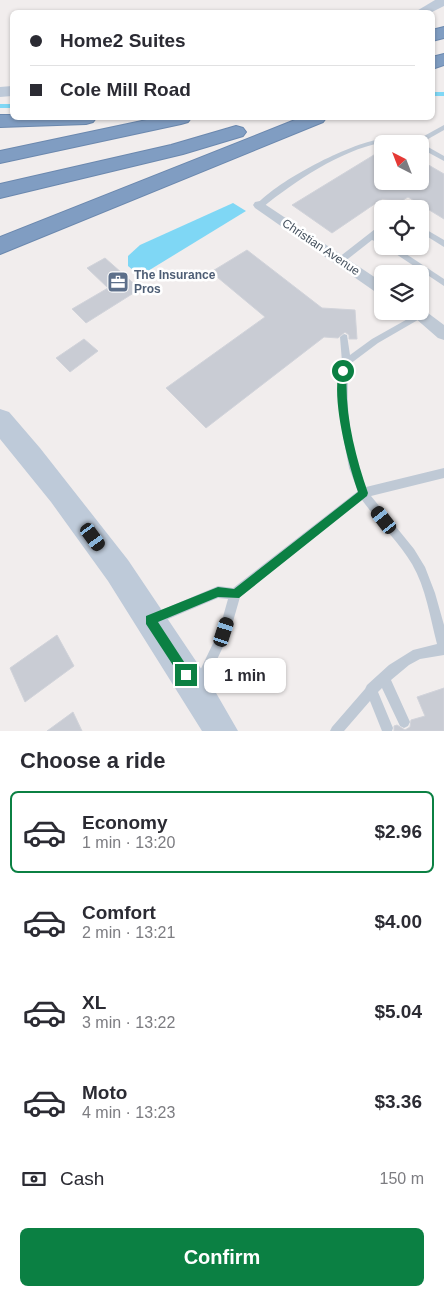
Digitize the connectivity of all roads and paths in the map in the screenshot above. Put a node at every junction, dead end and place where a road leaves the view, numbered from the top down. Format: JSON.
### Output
{"nodes":[{"id":1,"x":444,"y":1,"type":"edge"},
{"id":2,"x":426,"y":10,"type":"edge"},
{"id":3,"x":29,"y":120,"type":"edge"},
{"id":4,"x":172,"y":120,"type":"edge"},
{"id":5,"x":279,"y":120,"type":"edge"},
{"id":6,"x":311,"y":120,"type":"edge"},
{"id":7,"x":0,"y":121,"type":"edge"},
{"id":8,"x":444,"y":127,"type":"edge"},
{"id":9,"x":429,"y":137,"type":"edge"},
{"id":10,"x":374,"y":144,"type":"edge"},
{"id":11,"x":429,"y":150,"type":"edge"},
{"id":12,"x":0,"y":158,"type":"edge"},
{"id":13,"x":444,"y":158,"type":"edge"},
{"id":14,"x":0,"y":191,"type":"edge"},
{"id":15,"x":260,"y":205,"type":"joint"},
{"id":16,"x":429,"y":235,"type":"edge"},
{"id":17,"x":372,"y":236,"type":"edge"},
{"id":18,"x":444,"y":244,"type":"edge"},
{"id":19,"x":0,"y":246,"type":"edge"},
{"id":20,"x":402,"y":255,"type":"edge"},
{"id":21,"x":341,"y":260,"type":"junction"},
{"id":22,"x":374,"y":283,"type":"edge"},
{"id":23,"x":444,"y":283,"type":"edge"},
{"id":24,"x":406,"y":320,"type":"edge"},
{"id":25,"x":426,"y":320,"type":"edge"},
{"id":26,"x":444,"y":334,"type":"edge"},
{"id":27,"x":344,"y":337,"type":"dead end"},
{"id":28,"x":346,"y":362,"type":"junction"},
{"id":29,"x":0,"y":420,"type":"edge"},
{"id":30,"x":444,"y":473,"type":"edge"},
{"id":31,"x":363,"y":493,"type":"junction"},
{"id":32,"x":236,"y":594,"type":"junction"},
{"id":33,"x":150,"y":620,"type":"junction"},
{"id":34,"x":444,"y":648,"type":"edge"},
{"id":35,"x":384,"y":678,"type":"junction"},
{"id":36,"x":371,"y":689,"type":"junction"},
{"id":37,"x":196,"y":690,"type":"junction"},
{"id":38,"x":404,"y":722,"type":"dead end"},
{"id":39,"x":387,"y":728,"type":"dead end"},
{"id":40,"x":221,"y":731,"type":"edge"},
{"id":41,"x":336,"y":731,"type":"edge"}],
"edges":[{"from":1,"to":2,"type":"street"},
{"from":3,"to":7,"type":"highway"},
{"from":4,"to":12,"type":"highway"},
{"from":5,"to":14,"type":"highway"},
{"from":6,"to":19,"type":"highway"},
{"from":8,"to":9,"type":"lane"},
{"from":10,"to":15,"type":"lane"},
{"from":11,"to":13,"type":"lane"},
{"from":15,"to":21,"type":"street","name":"Christian Avenue"},
{"from":16,"to":18,"type":"lane"},
{"from":17,"to":21,"type":"lane"},
{"from":20,"to":23,"type":"lane"},
{"from":21,"to":22,"type":"street","name":"Christian Avenue"},
{"from":24,"to":28,"type":"lane"},
{"from":25,"to":26,"type":"street"},
{"from":27,"to":28,"type":"lane"},
{"from":28,"to":31,"type":"lane"},
{"from":29,"to":33,"type":"street"},
{"from":30,"to":31,"type":"lane"},
{"from":31,"to":32,"type":"lane"},
{"from":31,"to":34,"type":"lane"},
{"from":32,"to":33,"type":"lane"},
{"from":32,"to":37,"type":"lane"},
{"from":33,"to":37,"type":"street"},
{"from":34,"to":35,"type":"lane"},
{"from":35,"to":36,"type":"lane"},
{"from":35,"to":38,"type":"lane"},
{"from":36,"to":39,"type":"lane"},
{"from":36,"to":41,"type":"lane"},
{"from":37,"to":40,"type":"street"}]}
